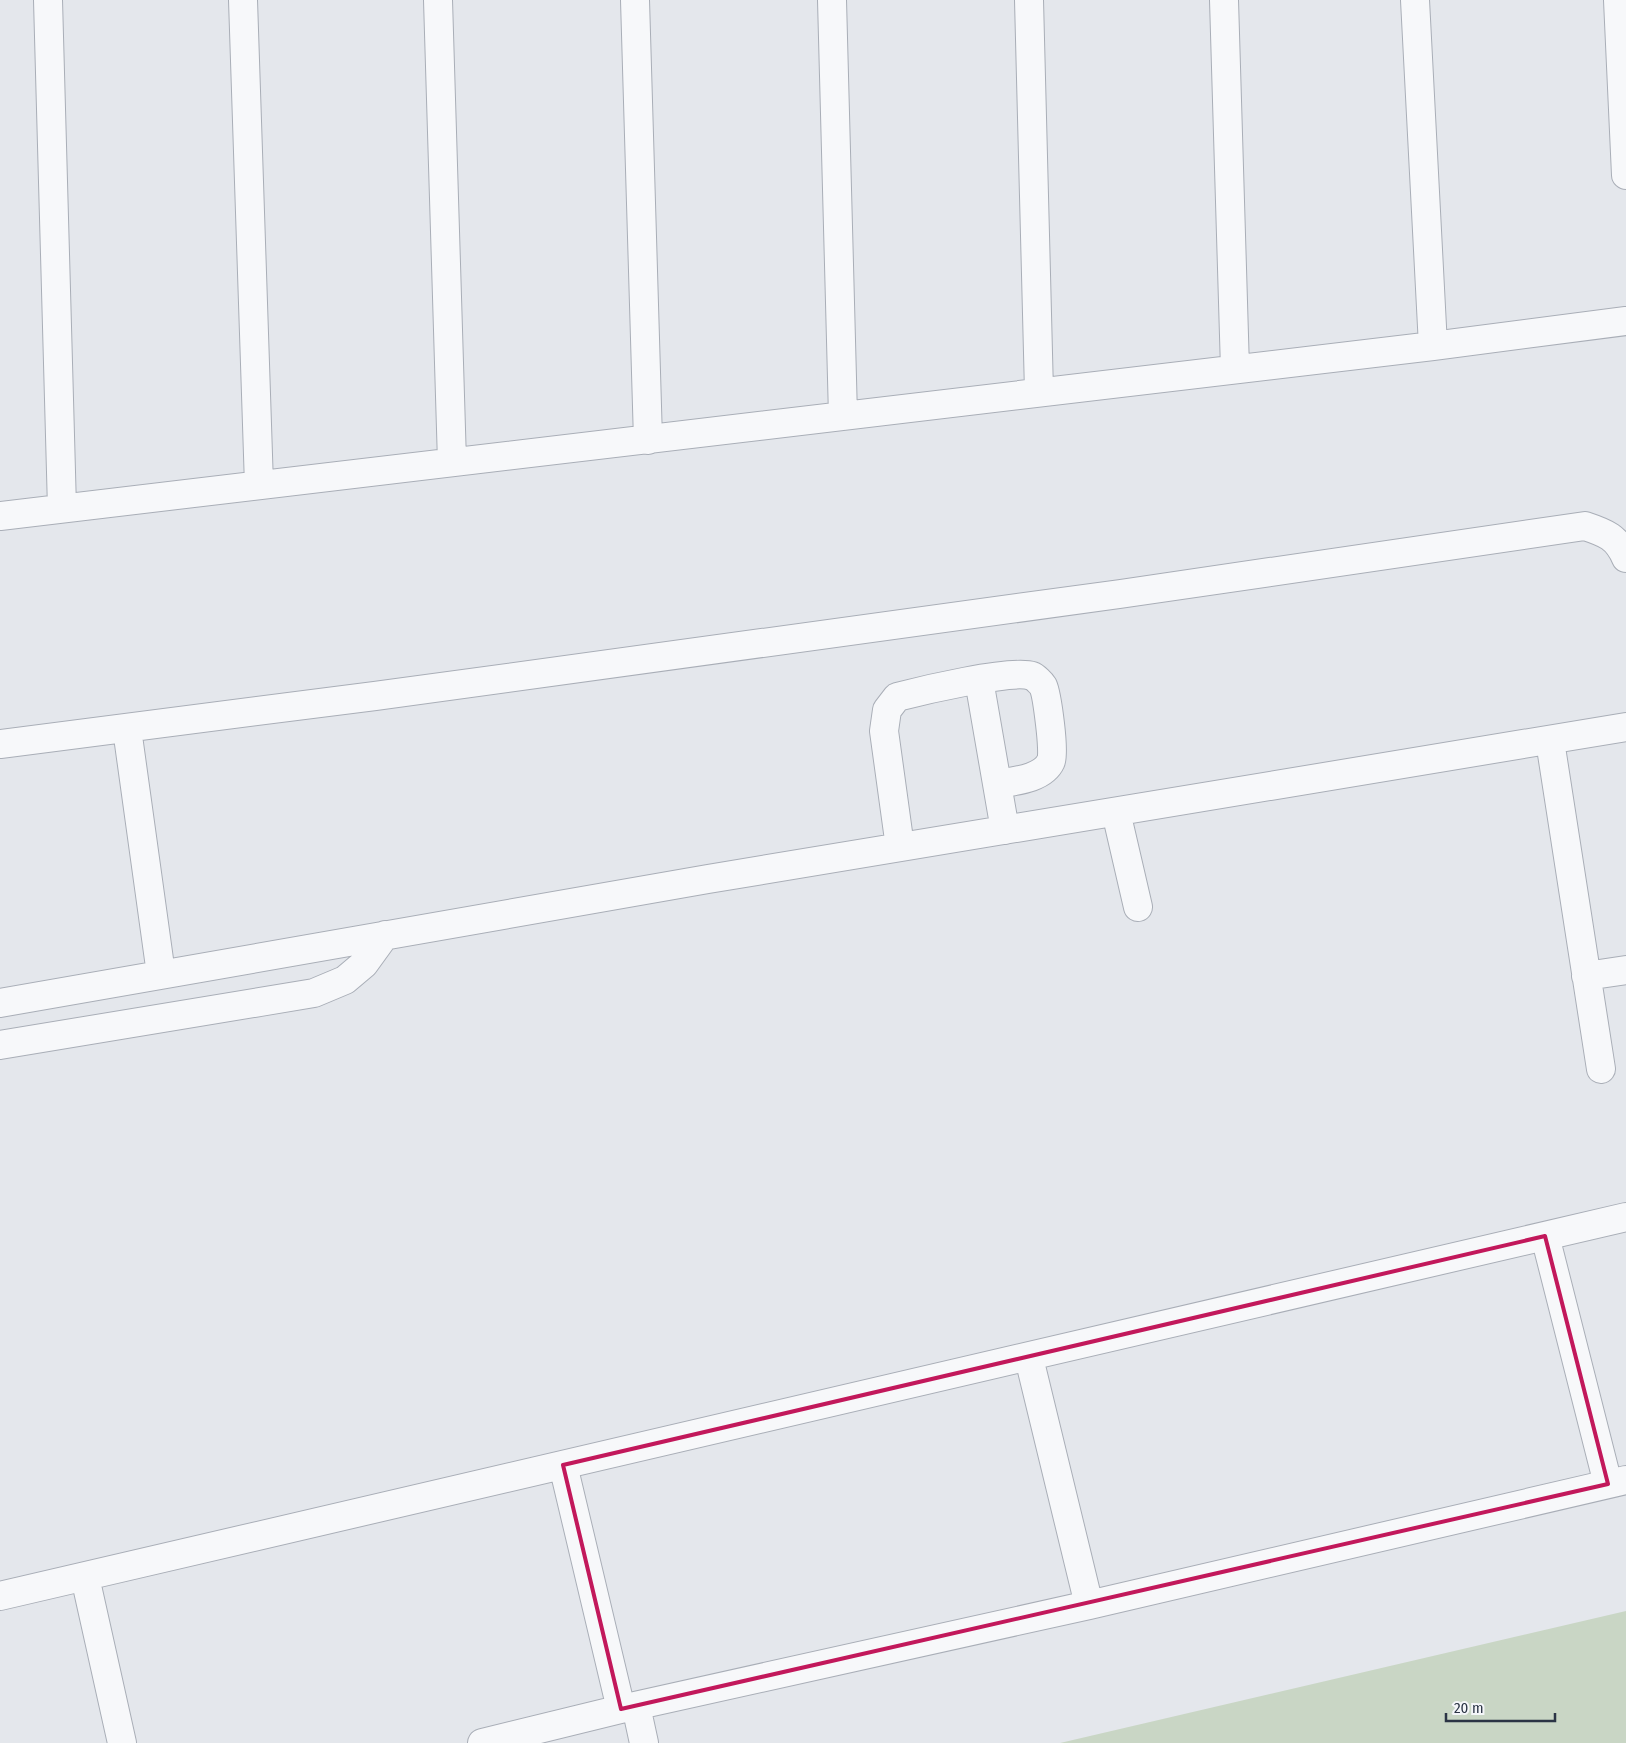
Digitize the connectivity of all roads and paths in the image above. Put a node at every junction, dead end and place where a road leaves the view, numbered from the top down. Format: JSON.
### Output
{"nodes":[{"id":1,"x":48,"y":0,"type":"edge"},
{"id":2,"x":243,"y":0,"type":"edge"},
{"id":3,"x":438,"y":0,"type":"edge"},
{"id":4,"x":635,"y":0,"type":"edge"},
{"id":5,"x":832,"y":0,"type":"edge"},
{"id":6,"x":1029,"y":0,"type":"edge"},
{"id":7,"x":1224,"y":0,"type":"edge"},
{"id":8,"x":1415,"y":0,"type":"edge"},
{"id":9,"x":1618,"y":0,"type":"edge"},
{"id":10,"x":1626,"y":174,"type":"edge"},
{"id":11,"x":1626,"y":321,"type":"edge"},
{"id":12,"x":1433,"y":346,"type":"junction"},
{"id":13,"x":1235,"y":369,"type":"junction"},
{"id":14,"x":1039,"y":392,"type":"junction"},
{"id":15,"x":843,"y":416,"type":"junction"},
{"id":16,"x":648,"y":440,"type":"junction"},
{"id":17,"x":452,"y":462,"type":"junction"},
{"id":18,"x":259,"y":485,"type":"junction"},
{"id":19,"x":62,"y":508,"type":"junction"},
{"id":20,"x":0,"y":516,"type":"edge"},
{"id":21,"x":1626,"y":558,"type":"edge"},
{"id":22,"x":979,"y":680,"type":"junction"},
{"id":23,"x":1626,"y":727,"type":"edge"},
{"id":24,"x":127,"y":729,"type":"junction"},
{"id":25,"x":1550,"y":741,"type":"junction"},
{"id":26,"x":0,"y":744,"type":"edge"},
{"id":27,"x":997,"y":784,"type":"junction"},
{"id":28,"x":1116,"y":812,"type":"junction"},
{"id":29,"x":1006,"y":830,"type":"junction"},
{"id":30,"x":900,"y":847,"type":"junction"},
{"id":31,"x":1138,"y":907,"type":"dead end"},
{"id":32,"x":385,"y":935,"type":"junction"},
{"id":33,"x":1626,"y":970,"type":"edge"},
{"id":34,"x":161,"y":974,"type":"junction"},
{"id":35,"x":1586,"y":976,"type":"junction"},
{"id":36,"x":0,"y":1003,"type":"edge"},
{"id":37,"x":0,"y":1045,"type":"edge"},
{"id":38,"x":1601,"y":1070,"type":"dead end"},
{"id":39,"x":1626,"y":1217,"type":"edge"},
{"id":40,"x":1545,"y":1236,"type":"junction"},
{"id":41,"x":1029,"y":1358,"type":"junction"},
{"id":42,"x":563,"y":1465,"type":"junction"},
{"id":43,"x":1617,"y":1482,"type":"edge"},
{"id":44,"x":85,"y":1577,"type":"junction"},
{"id":45,"x":0,"y":1596,"type":"edge"},
{"id":46,"x":1089,"y":1605,"type":"junction"},
{"id":47,"x":629,"y":1708,"type":"junction"},
{"id":48,"x":122,"y":1743,"type":"edge"},
{"id":49,"x":482,"y":1743,"type":"edge"},
{"id":50,"x":644,"y":1743,"type":"edge"}],
"edges":[{"from":1,"to":19,"type":"street"},
{"from":2,"to":18,"type":"street"},
{"from":3,"to":17,"type":"street"},
{"from":4,"to":16,"type":"street"},
{"from":5,"to":15,"type":"street"},
{"from":6,"to":14,"type":"street"},
{"from":7,"to":13,"type":"street"},
{"from":8,"to":12,"type":"street"},
{"from":9,"to":10,"type":"street"},
{"from":11,"to":12,"type":"street"},
{"from":12,"to":13,"type":"street"},
{"from":13,"to":14,"type":"street"},
{"from":14,"to":15,"type":"street"},
{"from":15,"to":16,"type":"street"},
{"from":16,"to":17,"type":"street"},
{"from":17,"to":18,"type":"street"},
{"from":18,"to":19,"type":"street"},
{"from":19,"to":20,"type":"street"},
{"from":21,"to":24,"type":"street"},
{"from":22,"to":27,"type":"street"},
{"from":22,"to":27,"type":"street"},
{"from":22,"to":30,"type":"street"},
{"from":23,"to":25,"type":"street"},
{"from":24,"to":26,"type":"street"},
{"from":24,"to":34,"type":"street"},
{"from":25,"to":28,"type":"street"},
{"from":25,"to":35,"type":"street"},
{"from":27,"to":29,"type":"street"},
{"from":28,"to":29,"type":"street"},
{"from":28,"to":31,"type":"street"},
{"from":29,"to":30,"type":"street"},
{"from":30,"to":32,"type":"street"},
{"from":32,"to":34,"type":"street"},
{"from":32,"to":37,"type":"street"},
{"from":33,"to":35,"type":"street"},
{"from":34,"to":36,"type":"street"},
{"from":35,"to":38,"type":"street"},
{"from":39,"to":40,"type":"street"},
{"from":40,"to":41,"type":"street"},
{"from":40,"to":43,"type":"street"},
{"from":41,"to":42,"type":"street"},
{"from":41,"to":46,"type":"street"},
{"from":42,"to":44,"type":"street"},
{"from":42,"to":47,"type":"street"},
{"from":43,"to":46,"type":"street"},
{"from":44,"to":45,"type":"street"},
{"from":44,"to":48,"type":"street"},
{"from":46,"to":47,"type":"street"},
{"from":47,"to":49,"type":"street"},
{"from":47,"to":50,"type":"street"}]}
